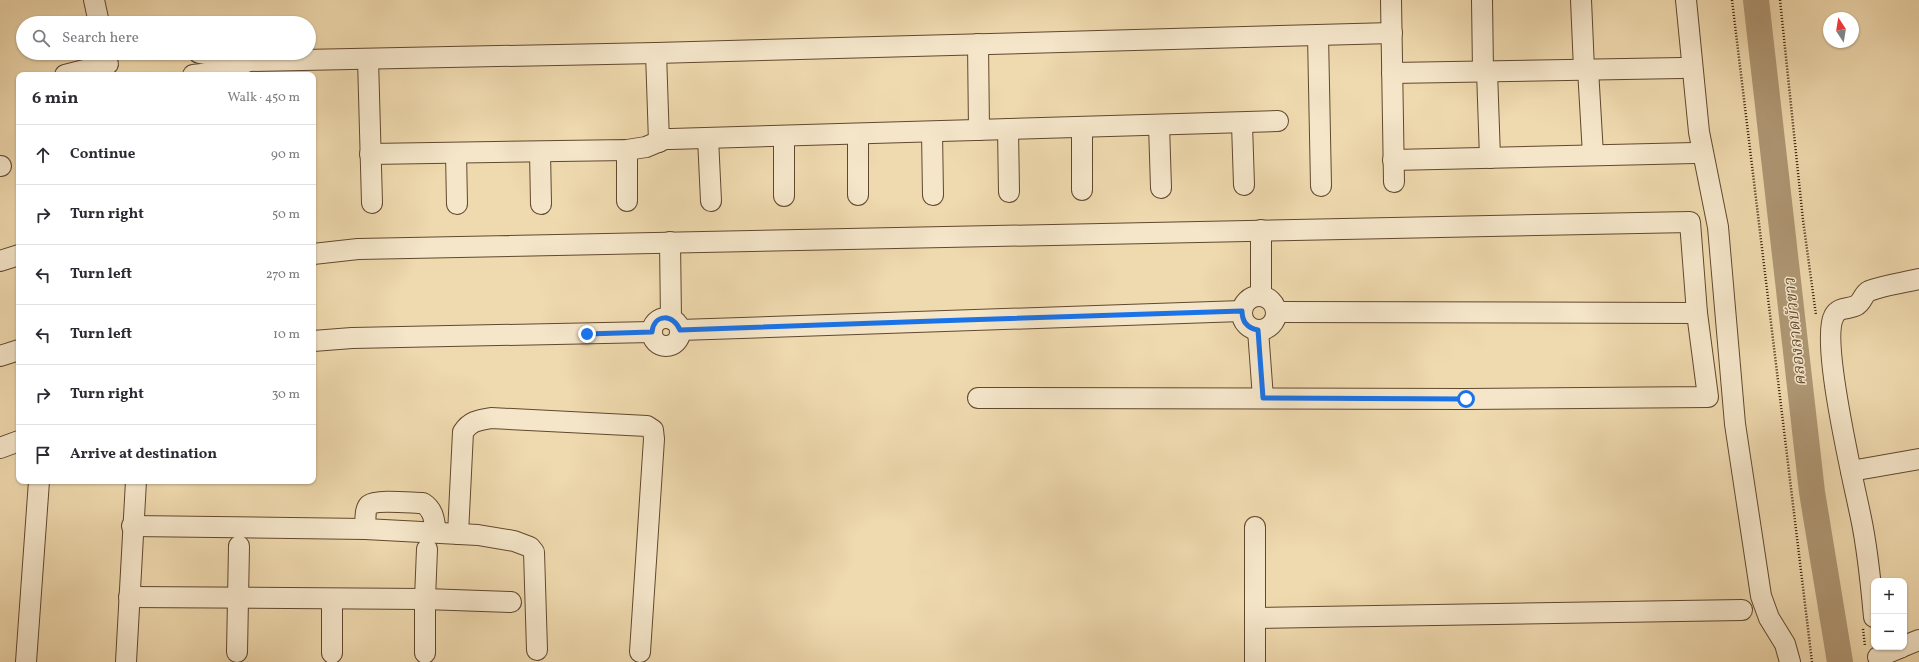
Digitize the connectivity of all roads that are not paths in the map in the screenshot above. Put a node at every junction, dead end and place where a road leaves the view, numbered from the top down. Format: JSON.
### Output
{"nodes":[{"id":1,"x":94,"y":0,"type":"edge"},
{"id":2,"x":1391,"y":0,"type":"edge"},
{"id":3,"x":1482,"y":0,"type":"edge"},
{"id":4,"x":1581,"y":0,"type":"edge"},
{"id":5,"x":1686,"y":0,"type":"edge"},
{"id":6,"x":97,"y":16,"type":"edge"},
{"id":7,"x":1392,"y":33,"type":"junction"},
{"id":8,"x":1318,"y":35,"type":"junction"},
{"id":9,"x":978,"y":44,"type":"junction"},
{"id":10,"x":656,"y":53,"type":"junction"},
{"id":11,"x":368,"y":58,"type":"junction"},
{"id":12,"x":316,"y":59,"type":"edge"},
{"id":13,"x":243,"y":60,"type":"edge"},
{"id":14,"x":289,"y":60,"type":"edge"},
{"id":15,"x":249,"y":61,"type":"junction"},
{"id":16,"x":108,"y":64,"type":"edge"},
{"id":17,"x":1682,"y":68,"type":"dead end"},
{"id":18,"x":1586,"y":69,"type":"junction"},
{"id":19,"x":1485,"y":71,"type":"junction"},
{"id":20,"x":77,"y":72,"type":"edge"},
{"id":21,"x":214,"y":72,"type":"edge"},
{"id":22,"x":1392,"y":73,"type":"junction"},
{"id":23,"x":1278,"y":121,"type":"dead end"},
{"id":24,"x":1242,"y":124,"type":"junction"},
{"id":25,"x":1159,"y":125,"type":"junction"},
{"id":26,"x":1082,"y":127,"type":"junction"},
{"id":27,"x":1008,"y":129,"type":"junction"},
{"id":28,"x":979,"y":130,"type":"junction"},
{"id":29,"x":932,"y":132,"type":"junction"},
{"id":30,"x":858,"y":134,"type":"junction"},
{"id":31,"x":784,"y":136,"type":"junction"},
{"id":32,"x":708,"y":138,"type":"junction"},
{"id":33,"x":660,"y":142,"type":"junction"},
{"id":34,"x":627,"y":150,"type":"junction"},
{"id":35,"x":540,"y":152,"type":"junction"},
{"id":36,"x":456,"y":153,"type":"junction"},
{"id":37,"x":1695,"y":153,"type":"dead end"},
{"id":38,"x":370,"y":154,"type":"junction"},
{"id":39,"x":1593,"y":155,"type":"junction"},
{"id":40,"x":1490,"y":158,"type":"junction"},
{"id":41,"x":1393,"y":160,"type":"junction"},
{"id":42,"x":1394,"y":182,"type":"dead end"},
{"id":43,"x":1244,"y":185,"type":"dead end"},
{"id":44,"x":1321,"y":186,"type":"dead end"},
{"id":45,"x":1161,"y":188,"type":"dead end"},
{"id":46,"x":1082,"y":190,"type":"dead end"},
{"id":47,"x":1009,"y":192,"type":"dead end"},
{"id":48,"x":858,"y":195,"type":"dead end"},
{"id":49,"x":933,"y":195,"type":"dead end"},
{"id":50,"x":784,"y":196,"type":"dead end"},
{"id":51,"x":627,"y":201,"type":"dead end"},
{"id":52,"x":711,"y":201,"type":"dead end"},
{"id":53,"x":372,"y":203,"type":"dead end"},
{"id":54,"x":457,"y":204,"type":"dead end"},
{"id":55,"x":541,"y":204,"type":"dead end"},
{"id":56,"x":1261,"y":230,"type":"junction"},
{"id":57,"x":670,"y":242,"type":"junction"},
{"id":58,"x":316,"y":254,"type":"edge"},
{"id":59,"x":16,"y":256,"type":"edge"},
{"id":60,"x":0,"y":261,"type":"edge"},
{"id":61,"x":1919,"y":279,"type":"edge"},
{"id":62,"x":1261,"y":296,"type":"junction"},
{"id":63,"x":1242,"y":311,"type":"junction"},
{"id":64,"x":1277,"y":312,"type":"junction"},
{"id":65,"x":1697,"y":313,"type":"junction"},
{"id":66,"x":676,"y":324,"type":"junction"},
{"id":67,"x":1258,"y":330,"type":"junction"},
{"id":68,"x":316,"y":341,"type":"edge"},
{"id":69,"x":16,"y":351,"type":"edge"},
{"id":70,"x":0,"y":356,"type":"edge"},
{"id":71,"x":978,"y":398,"type":"dead end"},
{"id":72,"x":1263,"y":398,"type":"junction"},
{"id":73,"x":16,"y":442,"type":"edge"},
{"id":74,"x":0,"y":448,"type":"edge"},
{"id":75,"x":1919,"y":459,"type":"edge"},
{"id":76,"x":1851,"y":471,"type":"junction"},
{"id":77,"x":39,"y":484,"type":"edge"},
{"id":78,"x":136,"y":484,"type":"edge"},
{"id":79,"x":132,"y":526,"type":"junction"},
{"id":80,"x":1255,"y":527,"type":"dead end"},
{"id":81,"x":365,"y":529,"type":"junction"},
{"id":82,"x":458,"y":534,"type":"junction"},
{"id":83,"x":431,"y":540,"type":"junction"},
{"id":84,"x":239,"y":546,"type":"dead end"},
{"id":85,"x":129,"y":597,"type":"junction"},
{"id":86,"x":237,"y":598,"type":"junction"},
{"id":87,"x":332,"y":599,"type":"junction"},
{"id":88,"x":425,"y":599,"type":"junction"},
{"id":89,"x":511,"y":602,"type":"dead end"},
{"id":90,"x":1742,"y":610,"type":"dead end"},
{"id":91,"x":1874,"y":614,"type":"edge"},
{"id":92,"x":1255,"y":618,"type":"junction"},
{"id":93,"x":1919,"y":640,"type":"edge"},
{"id":94,"x":1907,"y":645,"type":"edge"},
{"id":95,"x":537,"y":650,"type":"dead end"},
{"id":96,"x":1894,"y":650,"type":"edge"},
{"id":97,"x":237,"y":652,"type":"dead end"},
{"id":98,"x":640,"y":652,"type":"dead end"},
{"id":99,"x":332,"y":653,"type":"dead end"},
{"id":100,"x":426,"y":653,"type":"dead end"},
{"id":101,"x":1878,"y":655,"type":"edge"},
{"id":102,"x":26,"y":662,"type":"edge"},
{"id":103,"x":126,"y":662,"type":"edge"},
{"id":104,"x":1255,"y":662,"type":"edge"},
{"id":105,"x":1790,"y":662,"type":"edge"}],
"edges":[{"from":1,"to":6,"type":"street"},
{"from":2,"to":7,"type":"street"},
{"from":3,"to":19,"type":"street"},
{"from":4,"to":18,"type":"street"},
{"from":5,"to":105,"type":"street"},
{"from":7,"to":8,"type":"street"},
{"from":7,"to":22,"type":"street"},
{"from":8,"to":9,"type":"street"},
{"from":8,"to":44,"type":"street"},
{"from":9,"to":10,"type":"street"},
{"from":9,"to":28,"type":"street"},
{"from":10,"to":11,"type":"street"},
{"from":10,"to":33,"type":"street"},
{"from":11,"to":12,"type":"street"},
{"from":11,"to":38,"type":"street"},
{"from":13,"to":15,"type":"street"},
{"from":14,"to":15,"type":"street"},
{"from":15,"to":21,"type":"street"},
{"from":16,"to":20,"type":"street"},
{"from":17,"to":18,"type":"street"},
{"from":18,"to":19,"type":"street"},
{"from":18,"to":39,"type":"street"},
{"from":19,"to":22,"type":"street"},
{"from":19,"to":40,"type":"street"},
{"from":22,"to":41,"type":"street"},
{"from":23,"to":24,"type":"street"},
{"from":24,"to":25,"type":"street"},
{"from":24,"to":43,"type":"street"},
{"from":25,"to":26,"type":"street"},
{"from":25,"to":45,"type":"street"},
{"from":26,"to":27,"type":"street"},
{"from":26,"to":46,"type":"street"},
{"from":27,"to":28,"type":"street"},
{"from":27,"to":47,"type":"street"},
{"from":28,"to":29,"type":"street"},
{"from":29,"to":30,"type":"street"},
{"from":29,"to":49,"type":"street"},
{"from":30,"to":31,"type":"street"},
{"from":30,"to":48,"type":"street"},
{"from":31,"to":32,"type":"street"},
{"from":31,"to":50,"type":"street"},
{"from":32,"to":33,"type":"street"},
{"from":32,"to":52,"type":"street"},
{"from":33,"to":34,"type":"street"},
{"from":34,"to":35,"type":"street"},
{"from":34,"to":51,"type":"street"},
{"from":35,"to":36,"type":"street"},
{"from":35,"to":55,"type":"street"},
{"from":36,"to":38,"type":"street"},
{"from":36,"to":54,"type":"street"},
{"from":37,"to":39,"type":"street"},
{"from":38,"to":53,"type":"street"},
{"from":39,"to":40,"type":"street"},
{"from":40,"to":41,"type":"street"},
{"from":41,"to":42,"type":"street"},
{"from":56,"to":57,"type":"street"},
{"from":56,"to":62,"type":"street"},
{"from":56,"to":65,"type":"street"},
{"from":57,"to":58,"type":"street"},
{"from":57,"to":66,"type":"street"},
{"from":59,"to":60,"type":"street"},
{"from":61,"to":76,"type":"street"},
{"from":62,"to":63,"type":"street"},
{"from":62,"to":64,"type":"street"},
{"from":63,"to":66,"type":"street"},
{"from":63,"to":67,"type":"street"},
{"from":64,"to":65,"type":"street"},
{"from":64,"to":67,"type":"street"},
{"from":65,"to":72,"type":"street"},
{"from":66,"to":68,"type":"street"},
{"from":67,"to":72,"type":"street"},
{"from":69,"to":70,"type":"street"},
{"from":71,"to":72,"type":"street"},
{"from":73,"to":74,"type":"street"},
{"from":75,"to":76,"type":"street"},
{"from":76,"to":91,"type":"street"},
{"from":77,"to":102,"type":"street"},
{"from":78,"to":79,"type":"street"},
{"from":79,"to":81,"type":"street"},
{"from":79,"to":85,"type":"street"},
{"from":80,"to":92,"type":"street"},
{"from":81,"to":83,"type":"street"},
{"from":81,"to":83,"type":"street"},
{"from":82,"to":83,"type":"street"},
{"from":82,"to":95,"type":"street"},
{"from":82,"to":98,"type":"street"},
{"from":83,"to":88,"type":"street"},
{"from":84,"to":86,"type":"street"},
{"from":85,"to":86,"type":"street"},
{"from":85,"to":103,"type":"street"},
{"from":86,"to":87,"type":"street"},
{"from":86,"to":97,"type":"street"},
{"from":87,"to":88,"type":"street"},
{"from":87,"to":99,"type":"street"},
{"from":88,"to":89,"type":"street"},
{"from":88,"to":100,"type":"street"},
{"from":90,"to":92,"type":"street"},
{"from":92,"to":104,"type":"street"},
{"from":93,"to":94,"type":"street"},
{"from":96,"to":101,"type":"street"}]}
